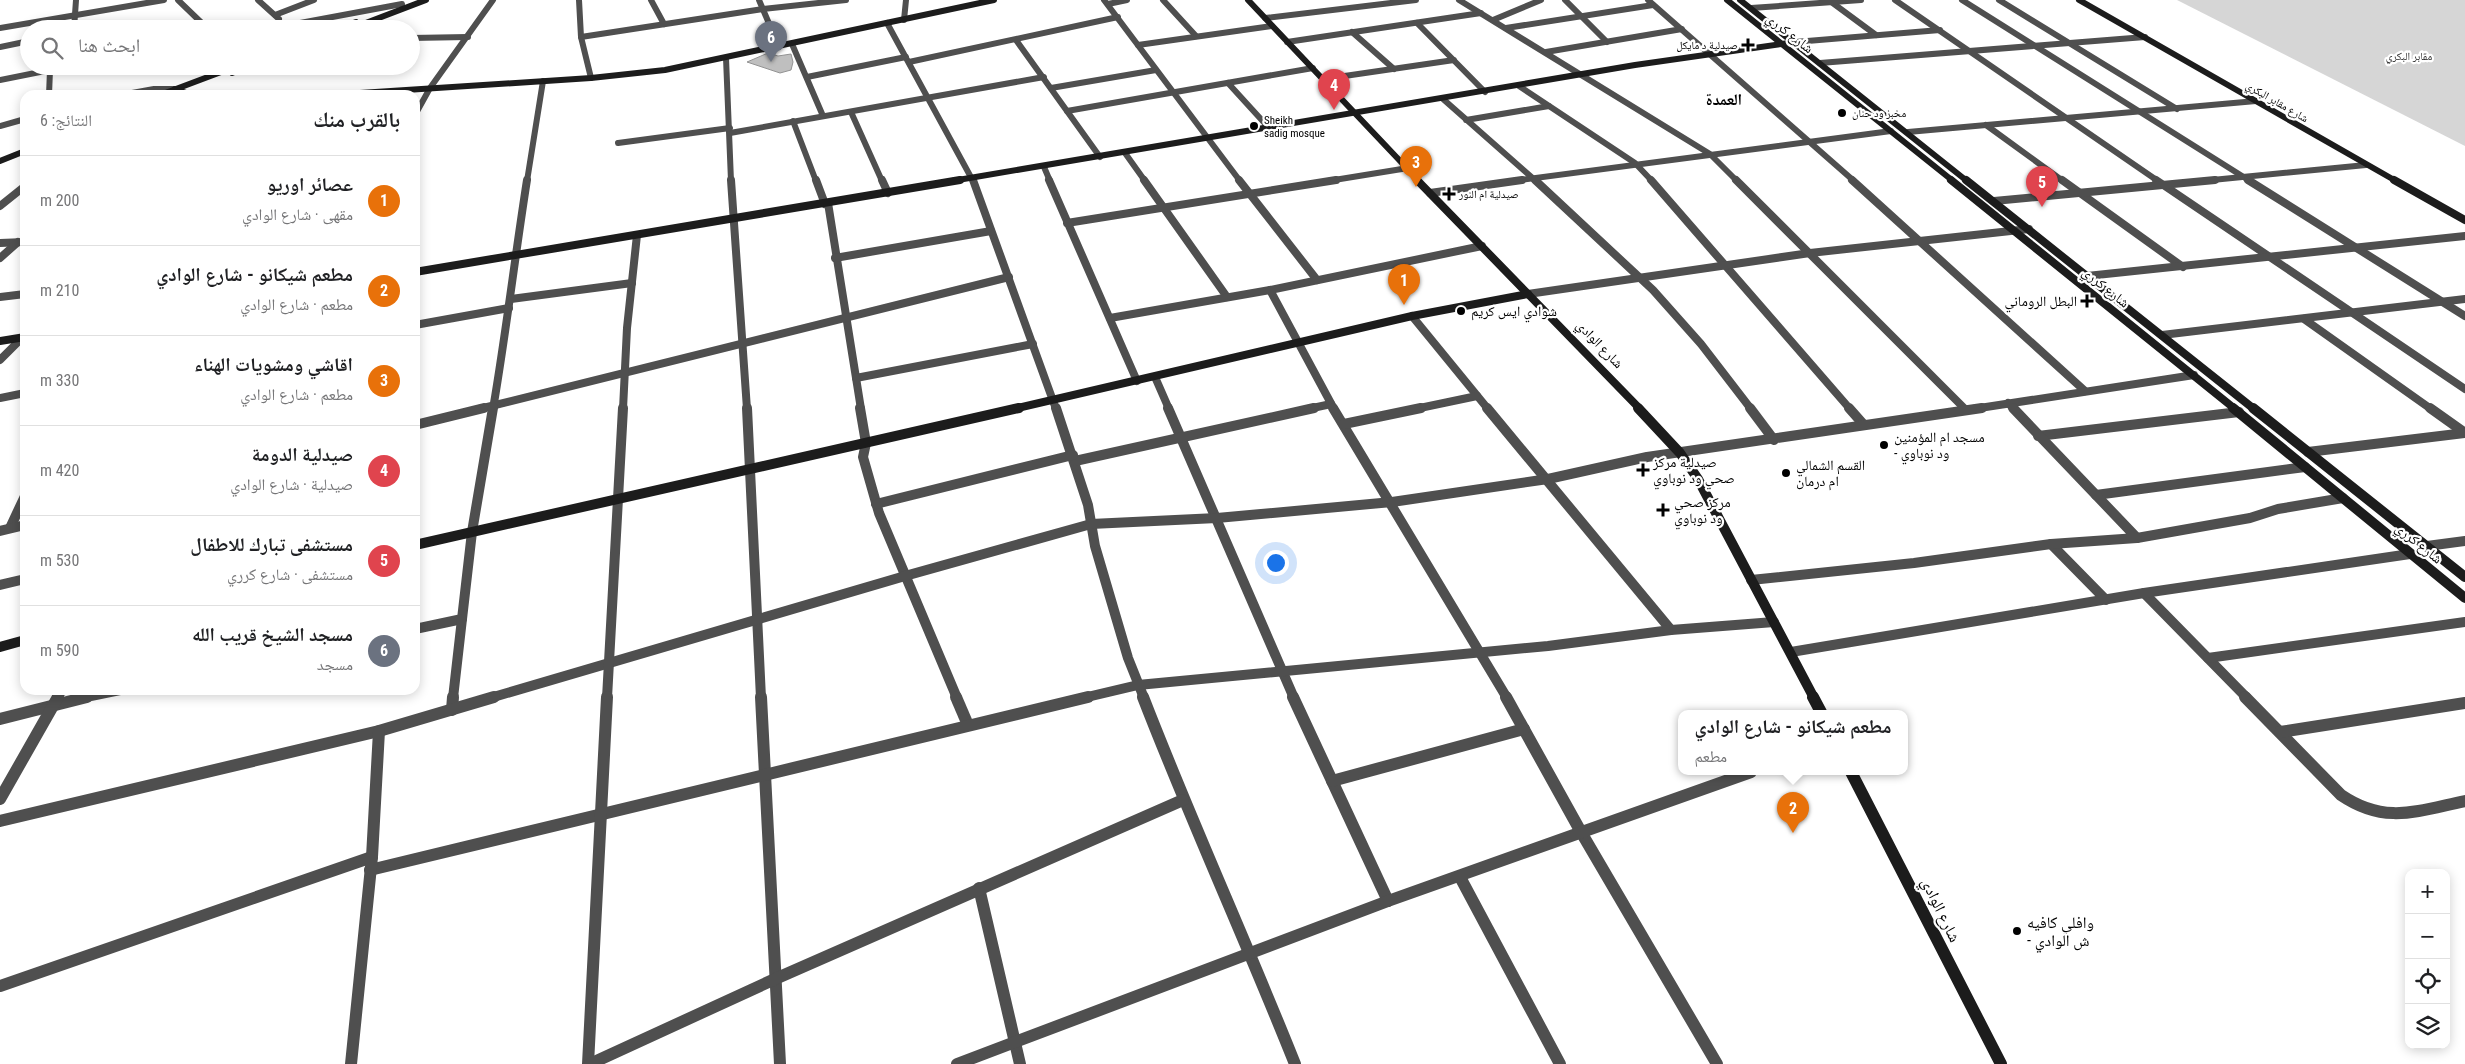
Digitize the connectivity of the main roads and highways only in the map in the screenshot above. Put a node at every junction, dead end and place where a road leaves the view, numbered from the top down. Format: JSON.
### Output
{"nodes":[{"id":1,"x":413,"y":0,"type":"edge"},
{"id":2,"x":426,"y":0,"type":"edge"},
{"id":3,"x":994,"y":0,"type":"edge"},
{"id":4,"x":1248,"y":0,"type":"edge"},
{"id":5,"x":1727,"y":0,"type":"edge"},
{"id":6,"x":1740,"y":0,"type":"edge"},
{"id":7,"x":2079,"y":0,"type":"edge"},
{"id":8,"x":360,"y":20,"type":"edge"},
{"id":9,"x":374,"y":20,"type":"edge"},
{"id":10,"x":1795,"y":42,"type":"junction"},
{"id":11,"x":1782,"y":44,"type":"junction"},
{"id":12,"x":1752,"y":47,"type":"junction"},
{"id":13,"x":1802,"y":60,"type":"junction"},
{"id":14,"x":216,"y":75,"type":"edge"},
{"id":15,"x":225,"y":75,"type":"edge"},
{"id":16,"x":1852,"y":88,"type":"junction"},
{"id":17,"x":1839,"y":89,"type":"junction"},
{"id":18,"x":182,"y":90,"type":"edge"},
{"id":19,"x":183,"y":90,"type":"edge"},
{"id":20,"x":407,"y":90,"type":"edge"},
{"id":21,"x":1355,"y":114,"type":"junction"},
{"id":22,"x":20,"y":148,"type":"edge"},
{"id":23,"x":20,"y":153,"type":"edge"},
{"id":24,"x":0,"y":155,"type":"edge"},
{"id":25,"x":0,"y":161,"type":"edge"},
{"id":26,"x":2465,"y":220,"type":"edge"},
{"id":27,"x":420,"y":271,"type":"edge"},
{"id":28,"x":1528,"y":294,"type":"junction"},
{"id":29,"x":20,"y":338,"type":"edge"},
{"id":30,"x":0,"y":341,"type":"edge"},
{"id":31,"x":420,"y":544,"type":"edge"},
{"id":32,"x":2465,"y":577,"type":"edge"},
{"id":33,"x":2465,"y":598,"type":"edge"},
{"id":34,"x":20,"y":641,"type":"edge"},
{"id":35,"x":0,"y":647,"type":"edge"},
{"id":36,"x":1820,"y":710,"type":"edge"},
{"id":37,"x":1853,"y":775,"type":"edge"},
{"id":38,"x":2001,"y":1064,"type":"edge"}],
"edges":[{"from":1,"to":8,"type":"main road"},
{"from":2,"to":9,"type":"main road"},
{"from":3,"to":20,"type":"main road"},
{"from":4,"to":21,"type":"main road","name":"شارع الوادي"},
{"from":5,"to":11,"type":"main road","name":"شارع كرري"},
{"from":6,"to":10,"type":"main road","name":"شارع كرري"},
{"from":7,"to":26,"type":"main road","name":"شارع مقابر البكري"},
{"from":10,"to":11,"type":"main road"},
{"from":10,"to":16,"type":"main road","name":"شارع كرري"},
{"from":11,"to":12,"type":"main road"},
{"from":11,"to":13,"type":"main road","name":"شارع كرري"},
{"from":12,"to":13,"type":"main road"},
{"from":12,"to":21,"type":"main road"},
{"from":13,"to":17,"type":"main road","name":"شارع كرري"},
{"from":14,"to":18,"type":"main road"},
{"from":15,"to":19,"type":"main road"},
{"from":16,"to":17,"type":"main road"},
{"from":16,"to":32,"type":"main road","name":"شارع كرري"},
{"from":17,"to":33,"type":"main road","name":"شارع كرري"},
{"from":21,"to":27,"type":"main road"},
{"from":21,"to":28,"type":"main road","name":"شارع الوادي"},
{"from":22,"to":24,"type":"main road"},
{"from":23,"to":25,"type":"main road"},
{"from":28,"to":31,"type":"main road"},
{"from":28,"to":36,"type":"main road","name":"شارع الوادي"},
{"from":29,"to":30,"type":"main road"},
{"from":34,"to":35,"type":"main road"},
{"from":37,"to":38,"type":"main road","name":"شارع الوادي"}]}
